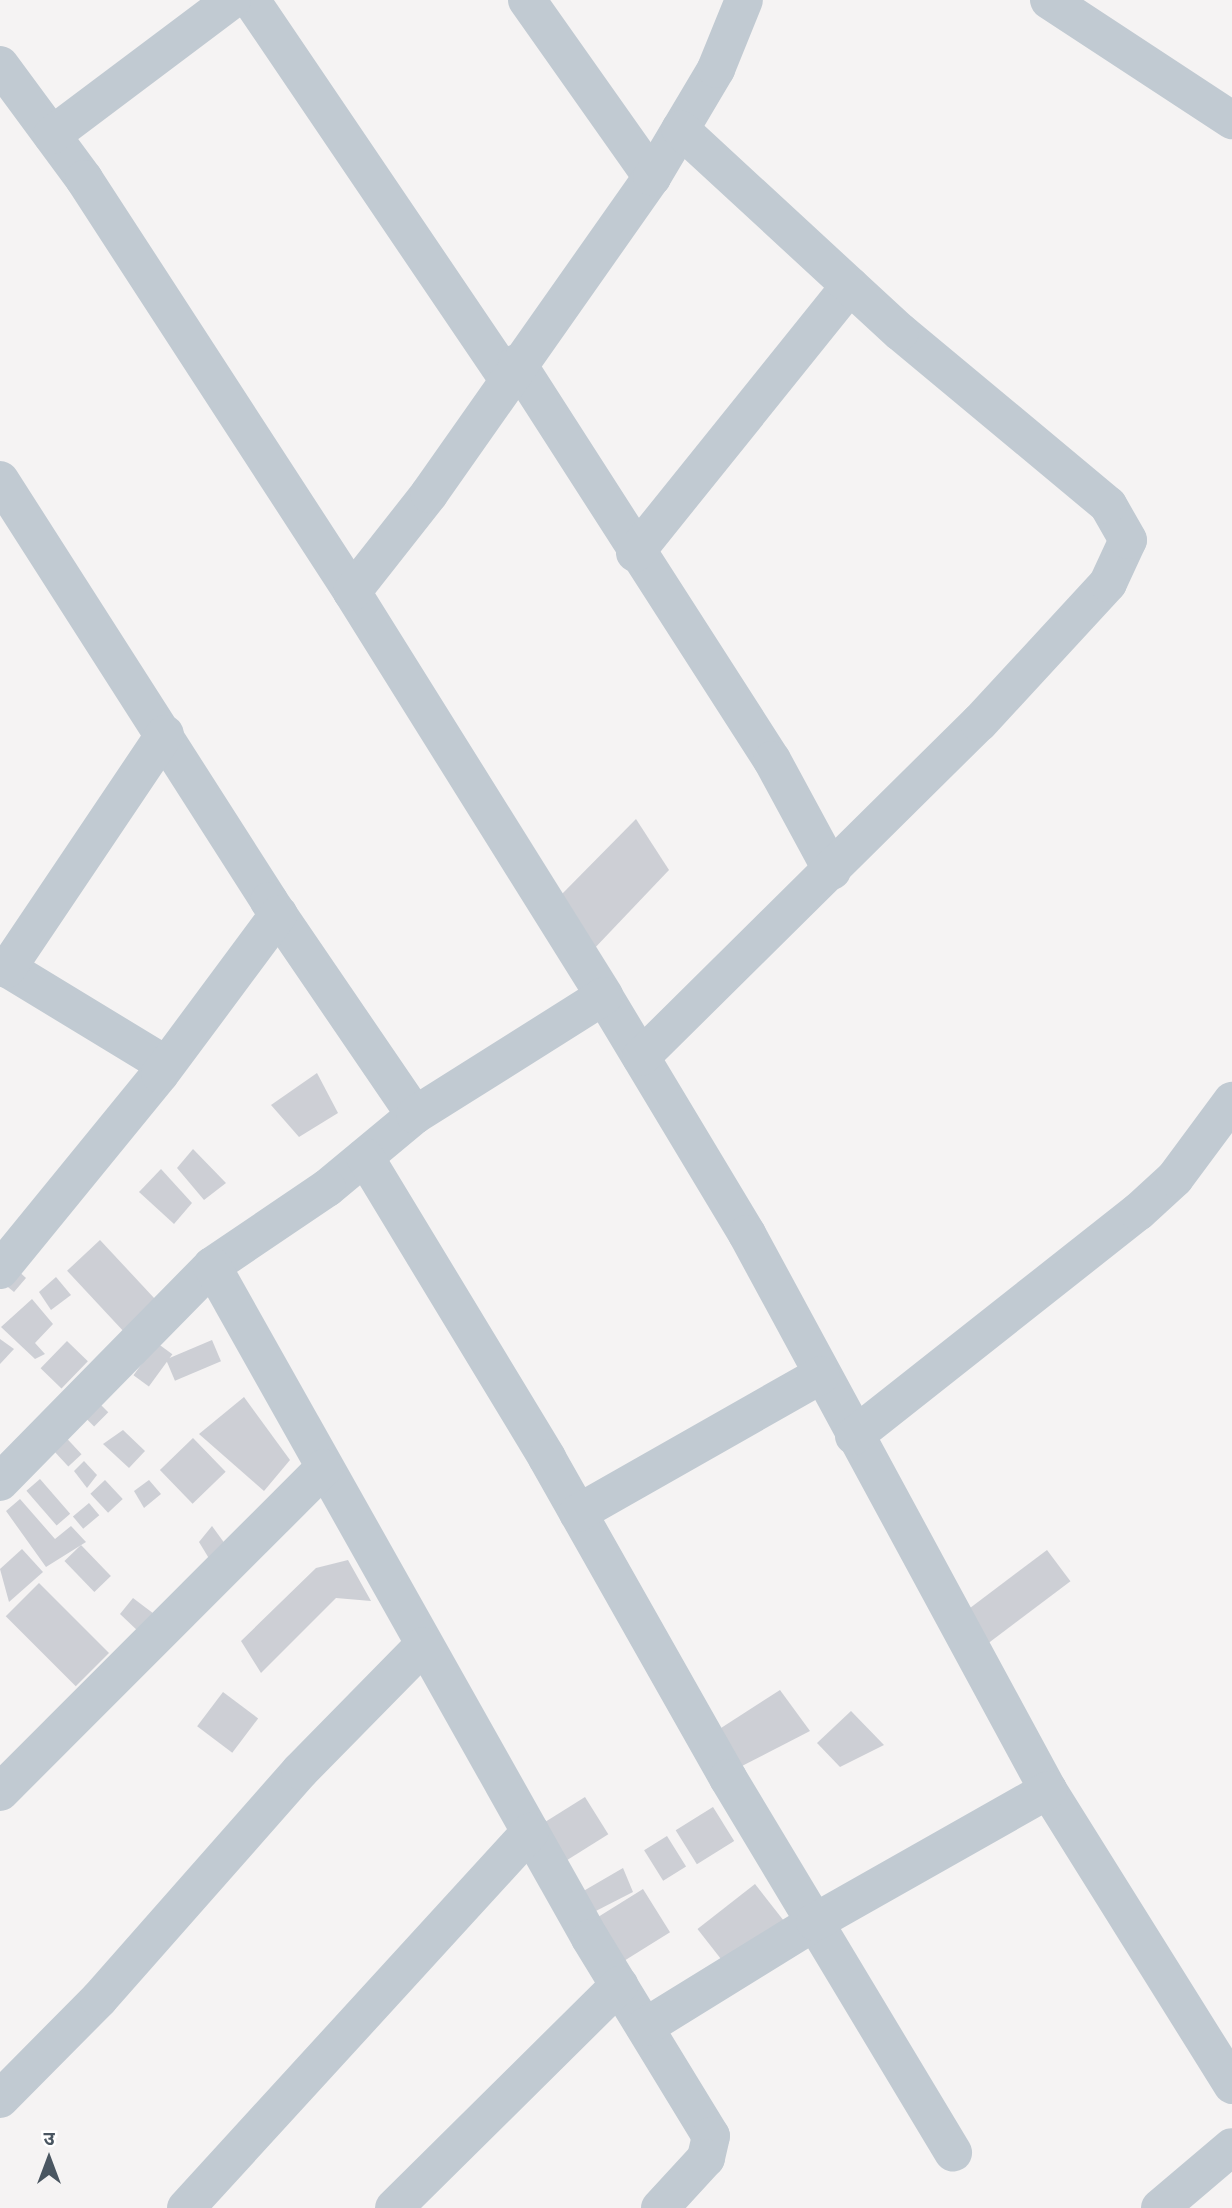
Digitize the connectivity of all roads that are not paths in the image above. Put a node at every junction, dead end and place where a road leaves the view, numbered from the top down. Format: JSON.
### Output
{"nodes":[{"id":1,"x":232,"y":0,"type":"edge"},
{"id":2,"x":251,"y":0,"type":"edge"},
{"id":3,"x":527,"y":0,"type":"edge"},
{"id":4,"x":744,"y":0,"type":"edge"},
{"id":5,"x":1049,"y":0,"type":"edge"},
{"id":6,"x":0,"y":65,"type":"edge"},
{"id":7,"x":1232,"y":120,"type":"edge"},
{"id":8,"x":680,"y":129,"type":"junction"},
{"id":9,"x":52,"y":135,"type":"junction"},
{"id":10,"x":652,"y":177,"type":"junction"},
{"id":11,"x":850,"y":286,"type":"junction"},
{"id":12,"x":512,"y":370,"type":"junction"},
{"id":13,"x":0,"y":480,"type":"edge"},
{"id":14,"x":635,"y":553,"type":"junction"},
{"id":15,"x":352,"y":592,"type":"junction"},
{"id":16,"x":165,"y":734,"type":"junction"},
{"id":17,"x":831,"y":871,"type":"junction"},
{"id":18,"x":279,"y":914,"type":"junction"},
{"id":19,"x":4,"y":967,"type":"edge"},
{"id":20,"x":604,"y":996,"type":"junction"},
{"id":21,"x":640,"y":1058,"type":"junction"},
{"id":22,"x":166,"y":1065,"type":"junction"},
{"id":23,"x":1232,"y":1101,"type":"edge"},
{"id":24,"x":415,"y":1115,"type":"junction"},
{"id":25,"x":365,"y":1157,"type":"junction"},
{"id":26,"x":212,"y":1266,"type":"junction"},
{"id":27,"x":0,"y":1270,"type":"edge"},
{"id":28,"x":821,"y":1375,"type":"junction"},
{"id":29,"x":854,"y":1436,"type":"junction"},
{"id":30,"x":324,"y":1468,"type":"junction"},
{"id":31,"x":0,"y":1482,"type":"edge"},
{"id":32,"x":578,"y":1513,"type":"junction"},
{"id":33,"x":424,"y":1646,"type":"junction"},
{"id":34,"x":1048,"y":1790,"type":"junction"},
{"id":35,"x":0,"y":1791,"type":"edge"},
{"id":36,"x":530,"y":1832,"type":"junction"},
{"id":37,"x":815,"y":1922,"type":"junction"},
{"id":38,"x":619,"y":1986,"type":"junction"},
{"id":39,"x":645,"y":2027,"type":"junction"},
{"id":40,"x":1232,"y":2085,"type":"edge"},
{"id":41,"x":0,"y":2099,"type":"edge"},
{"id":42,"x":1232,"y":2147,"type":"edge"},
{"id":43,"x":953,"y":2153,"type":"dead end"},
{"id":44,"x":186,"y":2208,"type":"edge"},
{"id":45,"x":394,"y":2208,"type":"edge"},
{"id":46,"x":660,"y":2208,"type":"edge"},
{"id":47,"x":1160,"y":2208,"type":"edge"}],
"edges":[{"from":1,"to":9,"type":"street"},
{"from":2,"to":12,"type":"street"},
{"from":3,"to":10,"type":"street"},
{"from":4,"to":8,"type":"street"},
{"from":5,"to":7,"type":"street"},
{"from":6,"to":9,"type":"street"},
{"from":8,"to":10,"type":"street"},
{"from":8,"to":11,"type":"street"},
{"from":9,"to":15,"type":"street"},
{"from":10,"to":12,"type":"street"},
{"from":11,"to":14,"type":"street"},
{"from":11,"to":17,"type":"street"},
{"from":12,"to":14,"type":"street"},
{"from":12,"to":15,"type":"street"},
{"from":13,"to":16,"type":"street"},
{"from":14,"to":17,"type":"street"},
{"from":15,"to":20,"type":"street"},
{"from":16,"to":18,"type":"street"},
{"from":16,"to":19,"type":"street"},
{"from":17,"to":21,"type":"street"},
{"from":18,"to":22,"type":"street"},
{"from":18,"to":24,"type":"street"},
{"from":19,"to":22,"type":"street"},
{"from":20,"to":21,"type":"street"},
{"from":20,"to":24,"type":"street"},
{"from":21,"to":28,"type":"street"},
{"from":22,"to":27,"type":"street"},
{"from":23,"to":29,"type":"street"},
{"from":24,"to":25,"type":"street"},
{"from":25,"to":26,"type":"street"},
{"from":25,"to":32,"type":"street"},
{"from":26,"to":30,"type":"street"},
{"from":26,"to":31,"type":"street"},
{"from":28,"to":29,"type":"street"},
{"from":28,"to":32,"type":"street"},
{"from":29,"to":34,"type":"street"},
{"from":30,"to":33,"type":"street"},
{"from":30,"to":35,"type":"street"},
{"from":32,"to":37,"type":"street"},
{"from":33,"to":36,"type":"street"},
{"from":33,"to":41,"type":"street"},
{"from":34,"to":37,"type":"street"},
{"from":34,"to":40,"type":"street"},
{"from":36,"to":38,"type":"street"},
{"from":36,"to":44,"type":"street"},
{"from":37,"to":39,"type":"street"},
{"from":37,"to":43,"type":"street"},
{"from":38,"to":39,"type":"street"},
{"from":38,"to":45,"type":"street"},
{"from":39,"to":46,"type":"street"},
{"from":42,"to":47,"type":"street"}]}
